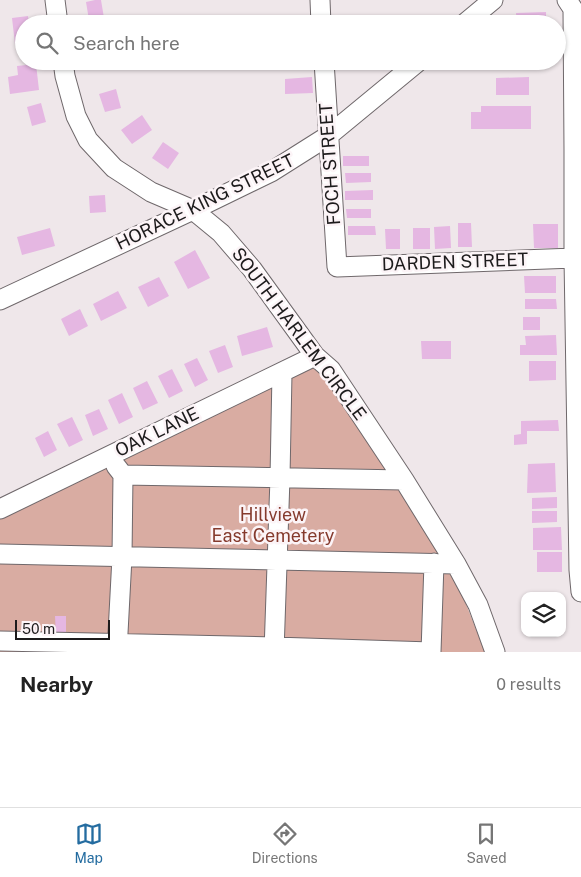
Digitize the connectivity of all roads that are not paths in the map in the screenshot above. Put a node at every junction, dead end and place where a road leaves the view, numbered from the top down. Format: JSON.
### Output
{"nodes":[{"id":1,"x":55,"y":0,"type":"edge"},
{"id":2,"x":320,"y":0,"type":"edge"},
{"id":3,"x":493,"y":0,"type":"edge"},
{"id":4,"x":567,"y":0,"type":"edge"},
{"id":5,"x":57,"y":15,"type":"edge"},
{"id":6,"x":321,"y":15,"type":"edge"},
{"id":7,"x":475,"y":15,"type":"edge"},
{"id":8,"x":64,"y":70,"type":"edge"},
{"id":9,"x":324,"y":70,"type":"edge"},
{"id":10,"x":408,"y":70,"type":"edge"},
{"id":11,"x":328,"y":136,"type":"junction"},
{"id":12,"x":578,"y":150,"type":"edge"},
{"id":13,"x":193,"y":210,"type":"junction"},
{"id":14,"x":574,"y":258,"type":"junction"},
{"id":15,"x":337,"y":267,"type":"joint"},
{"id":16,"x":0,"y":300,"type":"edge"},
{"id":17,"x":315,"y":356,"type":"junction"},
{"id":18,"x":282,"y":372,"type":"junction"},
{"id":19,"x":107,"y":456,"type":"junction"},
{"id":20,"x":123,"y":475,"type":"junction"},
{"id":21,"x":280,"y":478,"type":"junction"},
{"id":22,"x":404,"y":480,"type":"junction"},
{"id":23,"x":0,"y":509,"type":"edge"},
{"id":24,"x":0,"y":554,"type":"edge"},
{"id":25,"x":122,"y":557,"type":"junction"},
{"id":26,"x":277,"y":561,"type":"junction"},
{"id":27,"x":434,"y":563,"type":"junction"},
{"id":28,"x":456,"y":564,"type":"junction"},
{"id":29,"x":581,"y":592,"type":"edge"},
{"id":30,"x":0,"y":641,"type":"edge"},
{"id":31,"x":117,"y":648,"type":"edge"},
{"id":32,"x":274,"y":649,"type":"edge"},
{"id":33,"x":431,"y":652,"type":"edge"},
{"id":34,"x":495,"y":652,"type":"edge"}],
"edges":[{"from":1,"to":5,"type":"street"},
{"from":2,"to":6,"type":"street"},
{"from":3,"to":7,"type":"street"},
{"from":4,"to":12,"type":"street"},
{"from":8,"to":13,"type":"street","name":"SOUTH HARLEM CIRCLE"},
{"from":9,"to":11,"type":"street","name":"FOCH STREET"},
{"from":10,"to":11,"type":"street","name":"HORACE KING STREET"},
{"from":11,"to":13,"type":"street","name":"HORACE KING STREET"},
{"from":11,"to":15,"type":"street","name":"FOCH STREET"},
{"from":12,"to":14,"type":"street"},
{"from":13,"to":16,"type":"street","name":"HORACE KING STREET"},
{"from":13,"to":17,"type":"street","name":"SOUTH HARLEM CIRCLE"},
{"from":14,"to":15,"type":"street","name":"DARDEN STREET"},
{"from":14,"to":29,"type":"street"},
{"from":17,"to":18,"type":"street","name":"OAK LANE"},
{"from":17,"to":22,"type":"street","name":"SOUTH HARLEM CIRCLE"},
{"from":18,"to":19,"type":"street","name":"OAK LANE"},
{"from":18,"to":21,"type":"street"},
{"from":19,"to":20,"type":"street"},
{"from":19,"to":23,"type":"street","name":"OAK LANE"},
{"from":20,"to":21,"type":"street"},
{"from":20,"to":25,"type":"street"},
{"from":21,"to":22,"type":"street"},
{"from":21,"to":26,"type":"street"},
{"from":22,"to":28,"type":"street","name":"SOUTH HARLEM CIRCLE"},
{"from":24,"to":25,"type":"street"},
{"from":25,"to":26,"type":"street"},
{"from":25,"to":31,"type":"street"},
{"from":26,"to":27,"type":"street"},
{"from":26,"to":32,"type":"street"},
{"from":27,"to":28,"type":"street"},
{"from":27,"to":33,"type":"street"},
{"from":28,"to":34,"type":"street","name":"SOUTH HARLEM CIRCLE"},
{"from":30,"to":31,"type":"street"},
{"from":31,"to":32,"type":"street"},
{"from":32,"to":33,"type":"street"}]}
